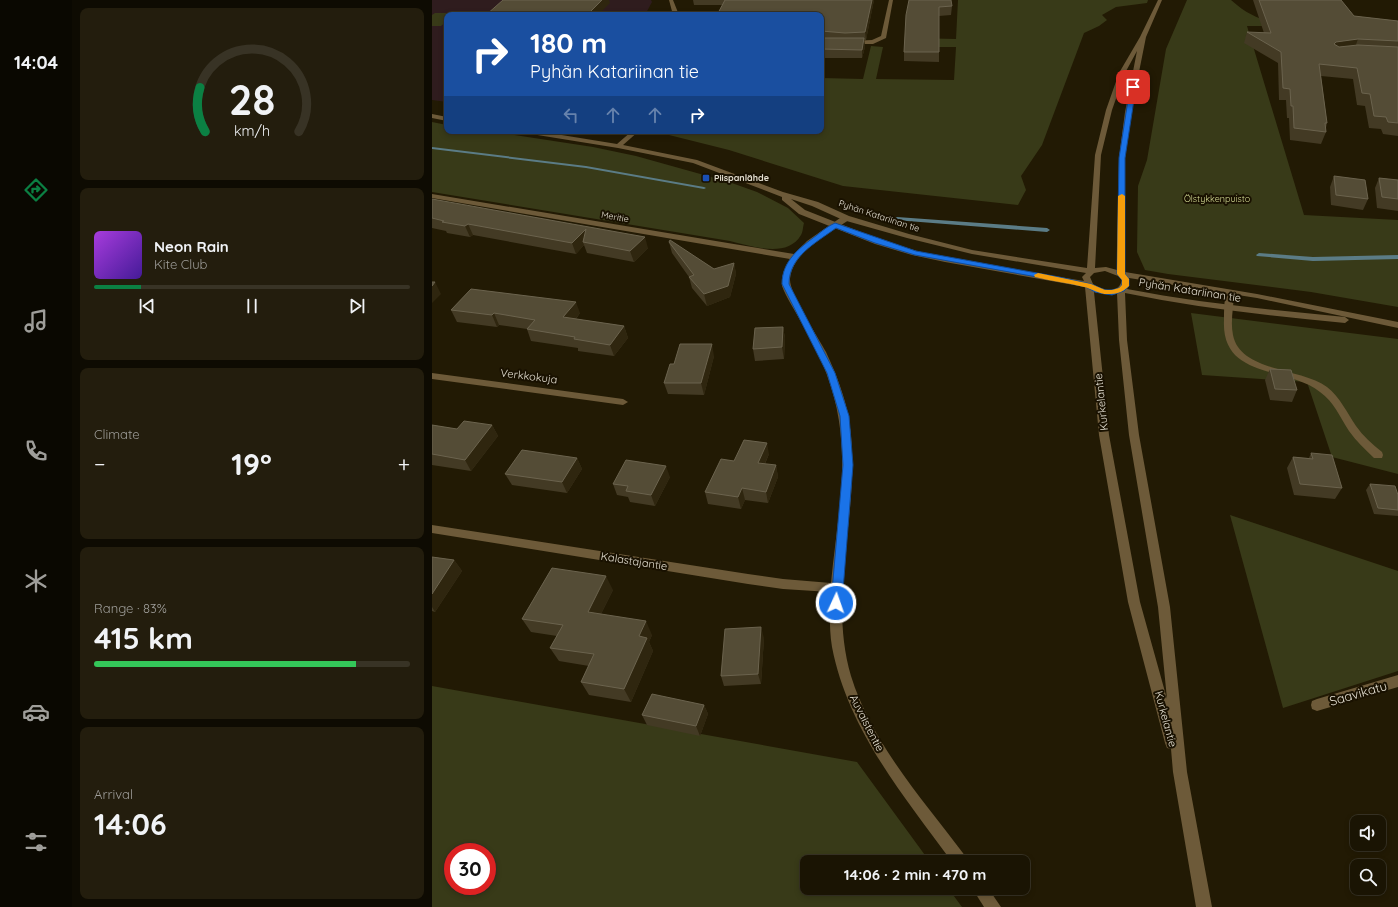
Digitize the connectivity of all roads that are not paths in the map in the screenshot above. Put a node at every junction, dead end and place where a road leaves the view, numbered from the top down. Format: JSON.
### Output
{"nodes":[{"id":1,"x":671,"y":0,"type":"edge"},
{"id":2,"x":892,"y":0,"type":"edge"},
{"id":3,"x":1160,"y":0,"type":"edge"},
{"id":4,"x":675,"y":12,"type":"edge"},
{"id":5,"x":1143,"y":37,"type":"junction"},
{"id":6,"x":844,"y":43,"type":"edge"},
{"id":7,"x":432,"y":116,"type":"edge"},
{"id":8,"x":444,"y":118,"type":"edge"},
{"id":9,"x":544,"y":134,"type":"edge"},
{"id":10,"x":632,"y":134,"type":"edge"},
{"id":11,"x":618,"y":146,"type":"junction"},
{"id":12,"x":780,"y":194,"type":"junction"},
{"id":13,"x":432,"y":196,"type":"edge"},
{"id":14,"x":846,"y":218,"type":"junction"},
{"id":15,"x":835,"y":225,"type":"junction"},
{"id":16,"x":795,"y":257,"type":"junction"},
{"id":17,"x":1091,"y":271,"type":"junction"},
{"id":18,"x":1121,"y":274,"type":"junction"},
{"id":19,"x":1088,"y":285,"type":"junction"},
{"id":20,"x":1121,"y":290,"type":"junction"},
{"id":21,"x":1230,"y":292,"type":"junction"},
{"id":22,"x":1230,"y":308,"type":"junction"},
{"id":23,"x":1398,"y":325,"type":"edge"},
{"id":24,"x":432,"y":376,"type":"edge"},
{"id":25,"x":623,"y":402,"type":"dead end"},
{"id":26,"x":1378,"y":455,"type":"dead end"},
{"id":27,"x":432,"y":529,"type":"edge"},
{"id":28,"x":837,"y":588,"type":"junction"},
{"id":29,"x":1398,"y":681,"type":"edge"},
{"id":30,"x":1317,"y":704,"type":"dead end"},
{"id":31,"x":1180,"y":772,"type":"junction"},
{"id":32,"x":956,"y":855,"type":"edge"},
{"id":33,"x":984,"y":895,"type":"edge"},
{"id":34,"x":993,"y":907,"type":"edge"},
{"id":35,"x":1204,"y":907,"type":"edge"}],
"edges":[{"from":1,"to":4,"type":"street"},
{"from":2,"to":6,"type":"street"},
{"from":3,"to":5,"type":"street","name":"Kurkelantie"},
{"from":5,"to":17,"type":"street","name":"Kurkelantie"},
{"from":5,"to":18,"type":"street","name":"Kurkelantie"},
{"from":7,"to":8,"type":"street"},
{"from":9,"to":11,"type":"street","name":"Pyhän Katariinan tie"},
{"from":10,"to":11,"type":"street"},
{"from":11,"to":12,"type":"street","name":"Pyhän Katariinan tie"},
{"from":12,"to":14,"type":"street","name":"Pyhän Katariinan tie"},
{"from":12,"to":15,"type":"street","name":"Pyhän Katariinan tie"},
{"from":13,"to":16,"type":"street","name":"Meritie"},
{"from":14,"to":15,"type":"street","name":"Auvaistentie"},
{"from":14,"to":17,"type":"street","name":"Pyhän Katariinan tie"},
{"from":15,"to":16,"type":"street","name":"Auvaistentie"},
{"from":15,"to":19,"type":"street","name":"Pyhän Katariinan tie"},
{"from":16,"to":28,"type":"street","name":"Auvaistentie"},
{"from":17,"to":18,"type":"street","name":"Pyhän Katariinan tie"},
{"from":17,"to":19,"type":"street","name":"Kurkelantie"},
{"from":18,"to":20,"type":"street","name":"Kurkelantie"},
{"from":18,"to":21,"type":"street","name":"Pyhän Katariinan tie"},
{"from":19,"to":20,"type":"street","name":"Pyhän Katariinan tie"},
{"from":19,"to":31,"type":"street","name":"Kurkelantie"},
{"from":20,"to":22,"type":"street","name":"Pyhän Katariinan tie"},
{"from":20,"to":31,"type":"street","name":"Kurkelantie"},
{"from":21,"to":22,"type":"street"},
{"from":21,"to":23,"type":"street","name":"Pyhän Katariinan tie"},
{"from":22,"to":23,"type":"street","name":"Pyhän Katariinan tie"},
{"from":22,"to":26,"type":"street"},
{"from":24,"to":25,"type":"street","name":"Verkkokuja"},
{"from":27,"to":28,"type":"street","name":"Kalastajantie"},
{"from":28,"to":32,"type":"street","name":"Auvaistentie"},
{"from":29,"to":30,"type":"street","name":"Saavikatu"},
{"from":31,"to":35,"type":"street","name":"Kurkelantie"},
{"from":33,"to":34,"type":"street"}]}
